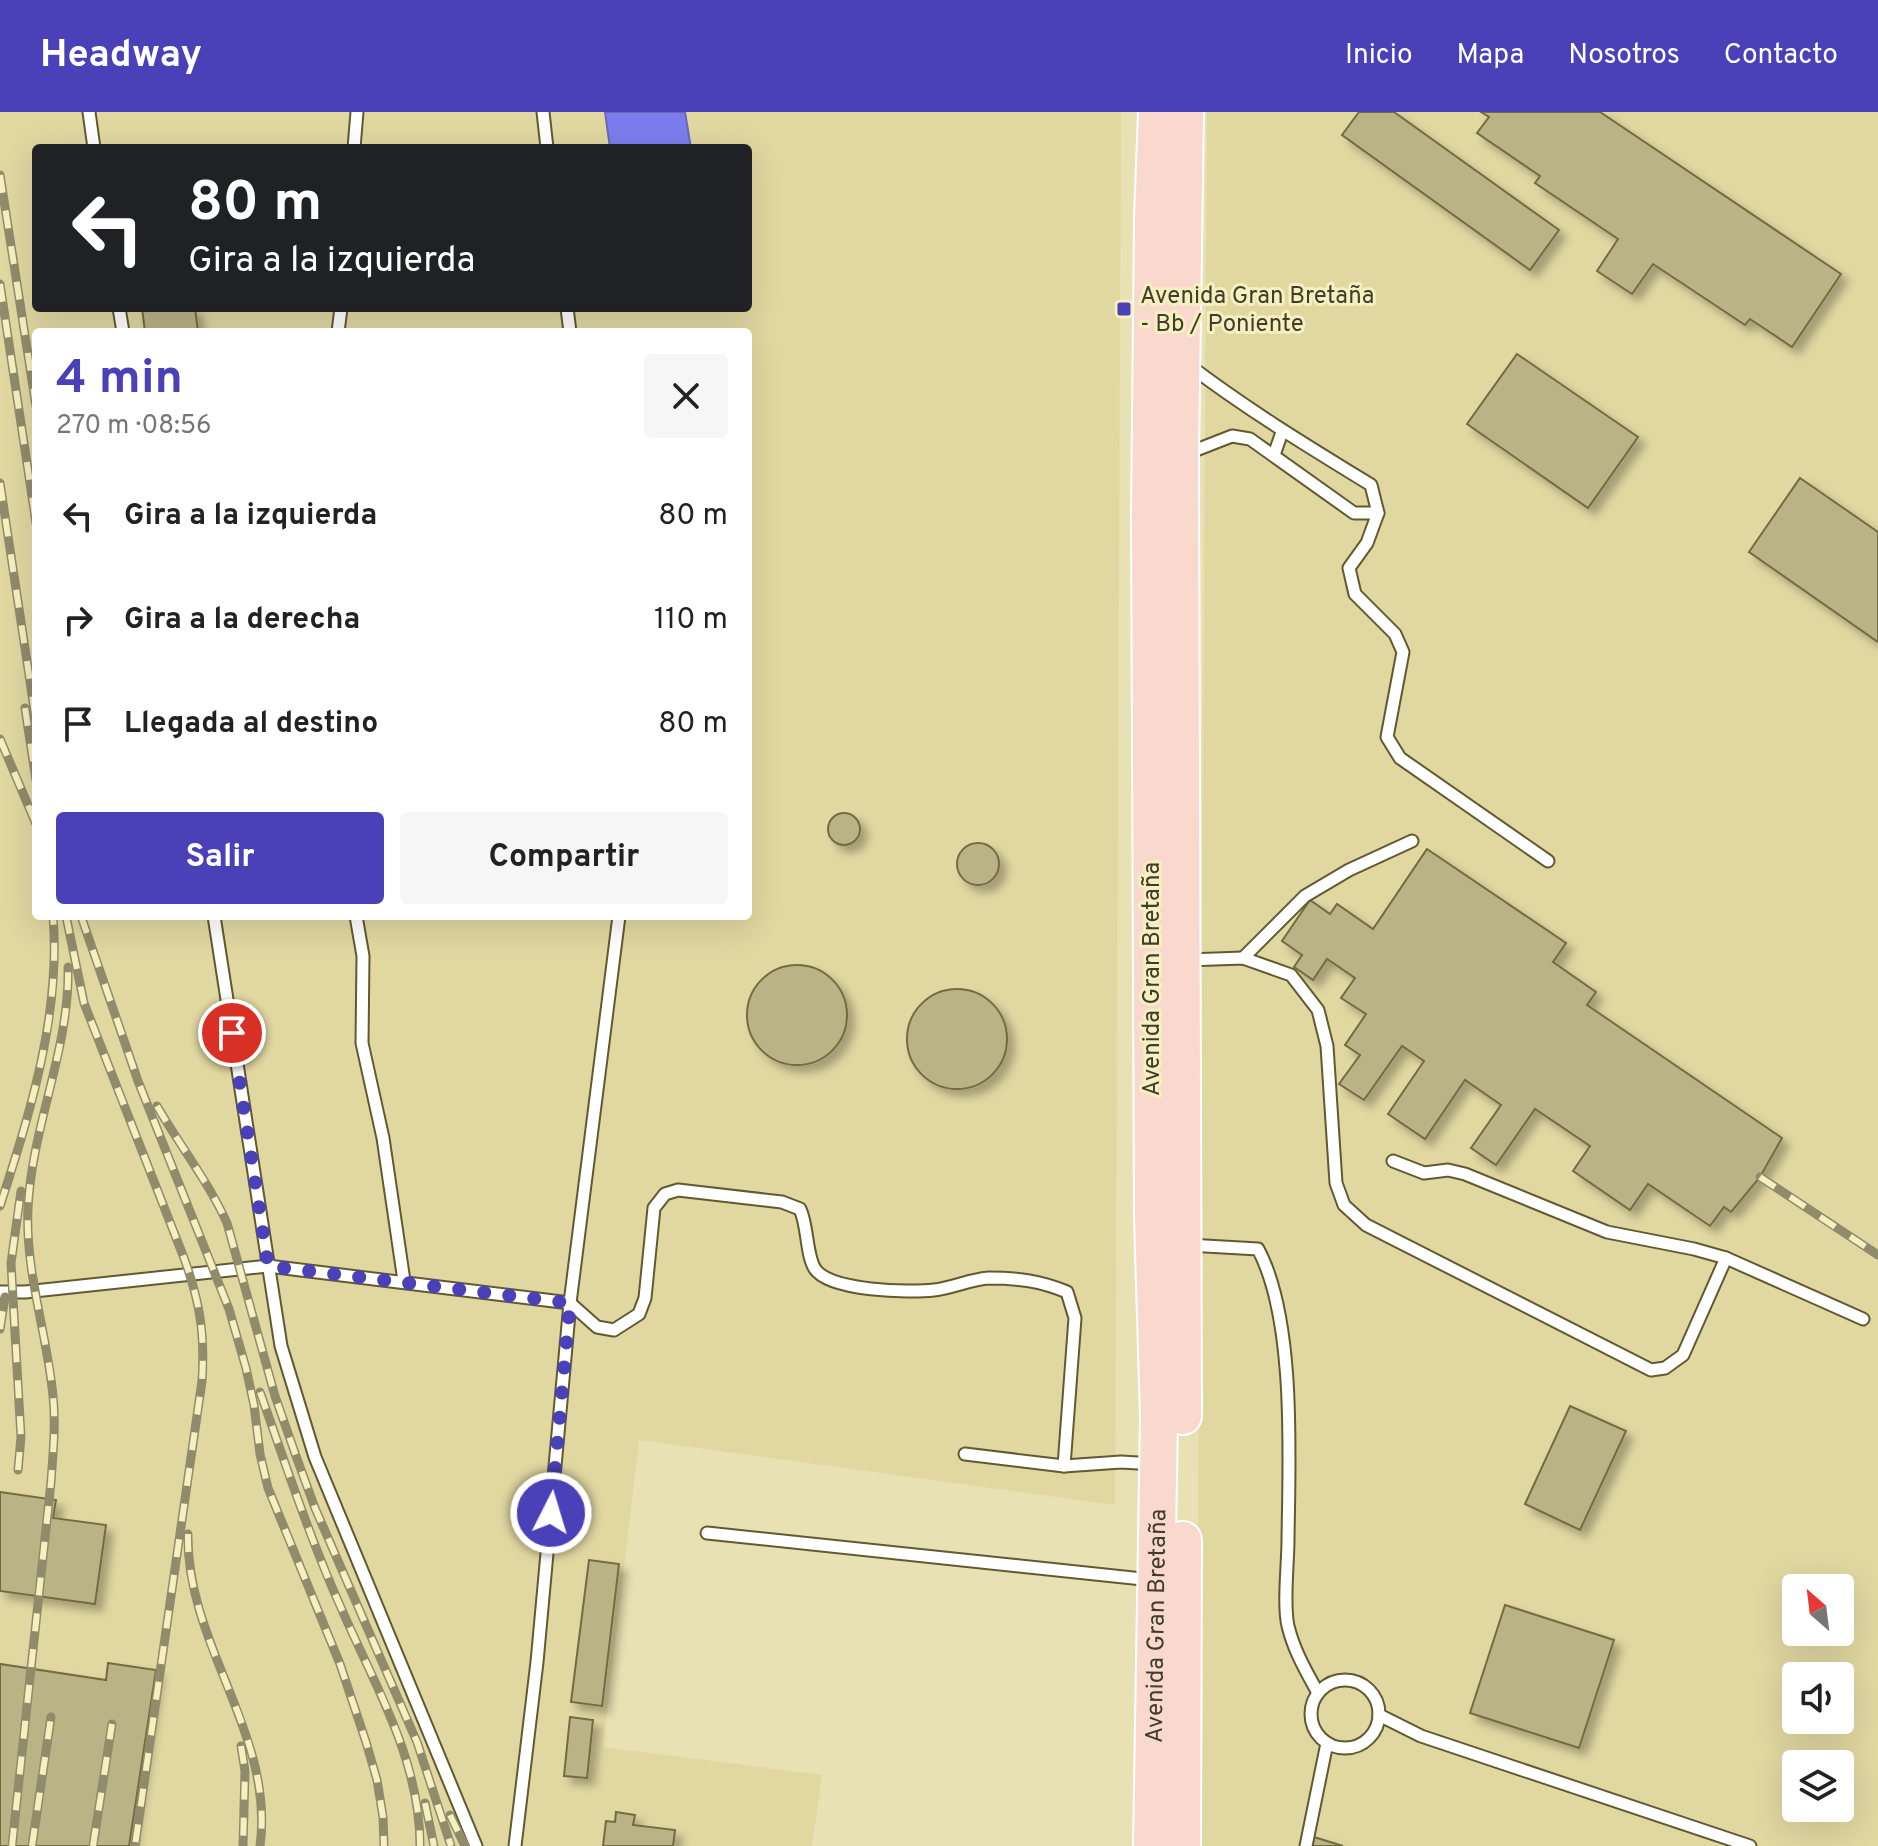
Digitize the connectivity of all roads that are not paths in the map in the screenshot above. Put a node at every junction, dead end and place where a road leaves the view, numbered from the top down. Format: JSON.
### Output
{"nodes":[{"id":1,"x":89,"y":112,"type":"edge"},
{"id":2,"x":357,"y":112,"type":"edge"},
{"id":3,"x":543,"y":112,"type":"edge"},
{"id":4,"x":1157,"y":112,"type":"edge"},
{"id":5,"x":1185,"y":112,"type":"edge"},
{"id":6,"x":93,"y":144,"type":"edge"},
{"id":7,"x":354,"y":144,"type":"edge"},
{"id":8,"x":547,"y":144,"type":"edge"},
{"id":9,"x":1181,"y":359,"type":"junction"},
{"id":10,"x":1282,"y":432,"type":"junction"},
{"id":11,"x":1274,"y":455,"type":"junction"},
{"id":12,"x":1180,"y":456,"type":"junction"},
{"id":13,"x":1378,"y":513,"type":"junction"},
{"id":14,"x":1412,"y":841,"type":"dead end"},
{"id":15,"x":1548,"y":861,"type":"dead end"},
{"id":16,"x":215,"y":920,"type":"edge"},
{"id":17,"x":357,"y":920,"type":"edge"},
{"id":18,"x":618,"y":920,"type":"edge"},
{"id":19,"x":1243,"y":958,"type":"junction"},
{"id":20,"x":1182,"y":960,"type":"junction"},
{"id":21,"x":1393,"y":1161,"type":"dead end"},
{"id":22,"x":1183,"y":1245,"type":"junction"},
{"id":23,"x":1726,"y":1258,"type":"junction"},
{"id":24,"x":268,"y":1266,"type":"junction"},
{"id":25,"x":404,"y":1281,"type":"junction"},
{"id":26,"x":0,"y":1292,"type":"edge"},
{"id":27,"x":570,"y":1303,"type":"junction"},
{"id":28,"x":1863,"y":1319,"type":"dead end"},
{"id":29,"x":965,"y":1454,"type":"dead end"},
{"id":30,"x":1158,"y":1464,"type":"junction"},
{"id":31,"x":1064,"y":1466,"type":"junction"},
{"id":32,"x":707,"y":1533,"type":"dead end"},
{"id":33,"x":1158,"y":1581,"type":"junction"},
{"id":34,"x":1318,"y":1693,"type":"junction"},
{"id":35,"x":1379,"y":1715,"type":"junction"},
{"id":36,"x":1327,"y":1743,"type":"junction"},
{"id":37,"x":476,"y":1846,"type":"edge"},
{"id":38,"x":515,"y":1846,"type":"edge"},
{"id":39,"x":1152,"y":1846,"type":"edge"},
{"id":40,"x":1182,"y":1846,"type":"edge"},
{"id":41,"x":1306,"y":1846,"type":"edge"},
{"id":42,"x":1750,"y":1846,"type":"edge"}],
"edges":[{"from":1,"to":6,"type":"lane"},
{"from":2,"to":7,"type":"lane"},
{"from":3,"to":8,"type":"lane"},
{"from":4,"to":30,"type":"main road","name":"Avenida Gran Bretaña"},
{"from":5,"to":9,"type":"main road","name":"Avenida Gran Bretaña"},
{"from":9,"to":10,"type":"lane"},
{"from":9,"to":12,"type":"main road","name":"Avenida Gran Bretaña"},
{"from":10,"to":11,"type":"lane"},
{"from":10,"to":13,"type":"lane"},
{"from":11,"to":12,"type":"lane"},
{"from":11,"to":13,"type":"lane"},
{"from":12,"to":20,"type":"main road","name":"Avenida Gran Bretaña"},
{"from":13,"to":15,"type":"lane"},
{"from":14,"to":19,"type":"lane"},
{"from":16,"to":24,"type":"lane"},
{"from":17,"to":25,"type":"lane"},
{"from":18,"to":27,"type":"lane"},
{"from":19,"to":20,"type":"lane"},
{"from":19,"to":23,"type":"lane"},
{"from":20,"to":22,"type":"main road","name":"Avenida Gran Bretaña"},
{"from":21,"to":23,"type":"lane"},
{"from":22,"to":34,"type":"lane"},
{"from":22,"to":40,"type":"main road","name":"Avenida Gran Bretaña"},
{"from":23,"to":28,"type":"lane"},
{"from":24,"to":25,"type":"lane"},
{"from":24,"to":26,"type":"lane"},
{"from":24,"to":37,"type":"lane"},
{"from":25,"to":27,"type":"lane"},
{"from":27,"to":31,"type":"lane"},
{"from":27,"to":38,"type":"lane"},
{"from":29,"to":31,"type":"lane"},
{"from":30,"to":31,"type":"lane"},
{"from":30,"to":33,"type":"main road","name":"Avenida Gran Bretaña"},
{"from":32,"to":33,"type":"lane"},
{"from":33,"to":39,"type":"main road","name":"Avenida Gran Bretaña"},
{"from":34,"to":35,"type":"lane"},
{"from":34,"to":36,"type":"lane"},
{"from":35,"to":36,"type":"lane"},
{"from":35,"to":42,"type":"lane"},
{"from":36,"to":41,"type":"lane"}]}
